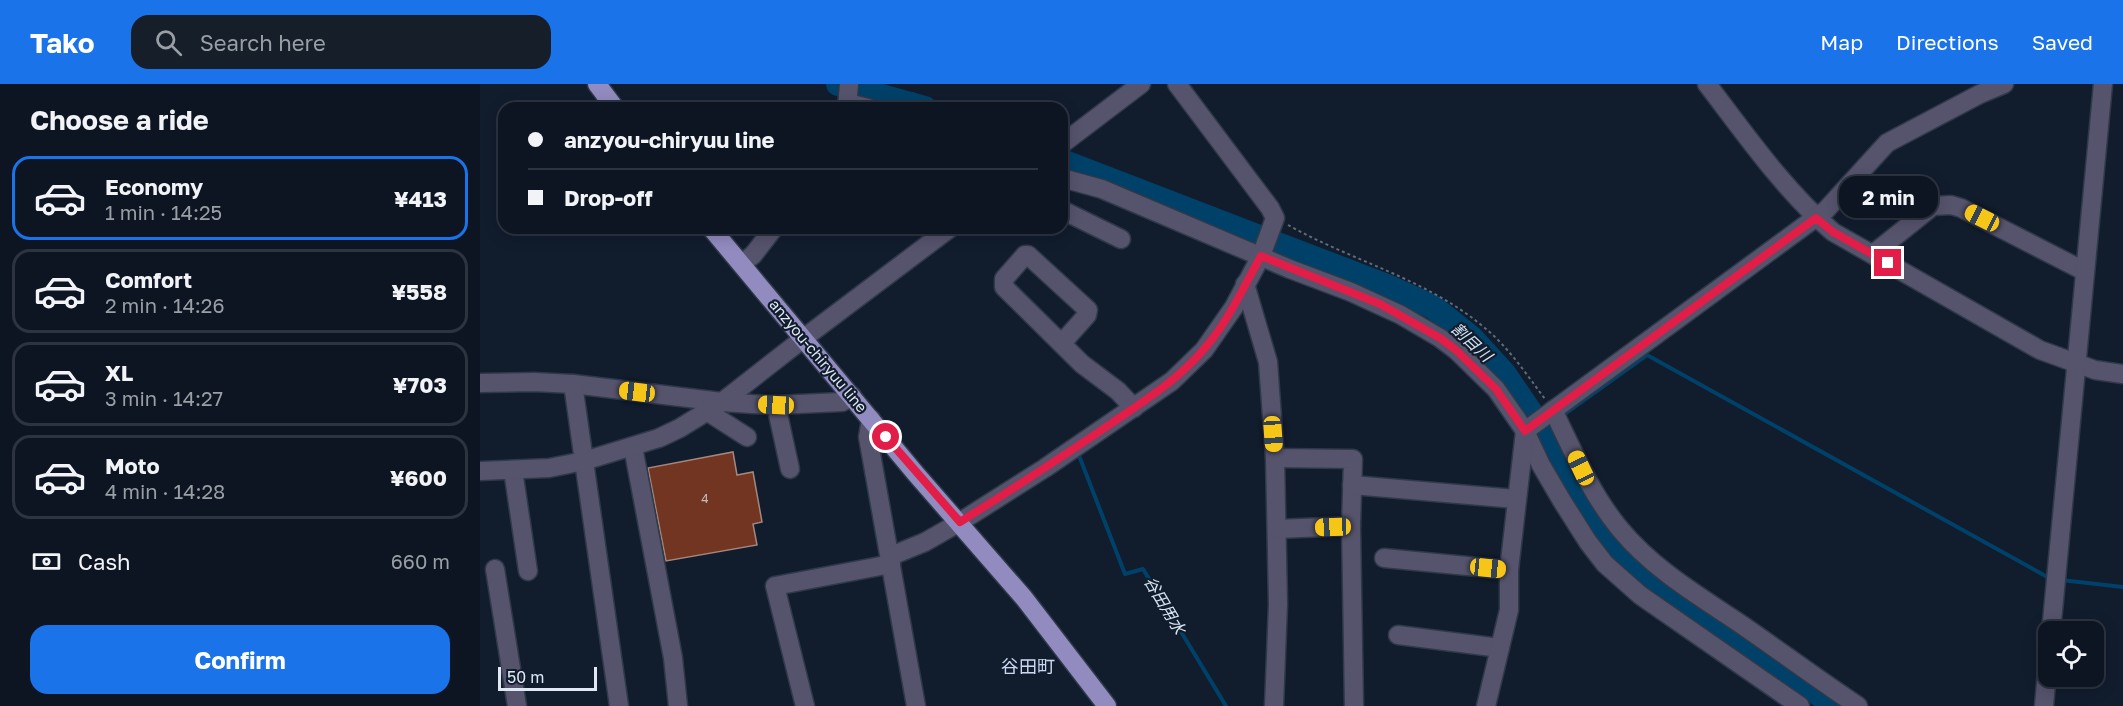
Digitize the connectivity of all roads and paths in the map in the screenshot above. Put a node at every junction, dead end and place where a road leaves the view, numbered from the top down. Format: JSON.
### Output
{"nodes":[{"id":1,"x":597,"y":84,"type":"edge"},
{"id":2,"x":849,"y":84,"type":"edge"},
{"id":3,"x":1141,"y":84,"type":"edge"},
{"id":4,"x":1177,"y":84,"type":"edge"},
{"id":5,"x":1707,"y":84,"type":"edge"},
{"id":6,"x":2004,"y":84,"type":"edge"},
{"id":7,"x":2103,"y":84,"type":"edge"},
{"id":8,"x":610,"y":102,"type":"edge"},
{"id":9,"x":848,"y":102,"type":"edge"},
{"id":10,"x":1068,"y":139,"type":"edge"},
{"id":11,"x":1068,"y":180,"type":"edge"},
{"id":12,"x":1068,"y":213,"type":"edge"},
{"id":13,"x":1816,"y":218,"type":"junction"},
{"id":14,"x":1274,"y":222,"type":"junction"},
{"id":15,"x":716,"y":234,"type":"edge"},
{"id":16,"x":769,"y":234,"type":"edge"},
{"id":17,"x":942,"y":234,"type":"edge"},
{"id":18,"x":1121,"y":239,"type":"dead end"},
{"id":19,"x":1261,"y":253,"type":"junction"},
{"id":20,"x":1873,"y":254,"type":"junction"},
{"id":21,"x":741,"y":264,"type":"junction"},
{"id":22,"x":2084,"y":272,"type":"junction"},
{"id":23,"x":1245,"y":284,"type":"junction"},
{"id":24,"x":804,"y":338,"type":"junction"},
{"id":25,"x":1062,"y":343,"type":"junction"},
{"id":26,"x":2076,"y":364,"type":"junction"},
{"id":27,"x":2123,"y":374,"type":"edge"},
{"id":28,"x":480,"y":383,"type":"edge"},
{"id":29,"x":573,"y":384,"type":"junction"},
{"id":30,"x":852,"y":396,"type":"junction"},
{"id":31,"x":715,"y":407,"type":"junction"},
{"id":32,"x":1134,"y":408,"type":"junction"},
{"id":33,"x":777,"y":410,"type":"junction"},
{"id":34,"x":1553,"y":410,"type":"junction"},
{"id":35,"x":871,"y":419,"type":"junction"},
{"id":36,"x":1525,"y":431,"type":"junction"},
{"id":37,"x":747,"y":437,"type":"dead end"},
{"id":38,"x":633,"y":447,"type":"junction"},
{"id":39,"x":1275,"y":458,"type":"junction"},
{"id":40,"x":584,"y":461,"type":"junction"},
{"id":41,"x":790,"y":469,"type":"dead end"},
{"id":42,"x":513,"y":470,"type":"junction"},
{"id":43,"x":480,"y":471,"type":"edge"},
{"id":44,"x":1352,"y":485,"type":"junction"},
{"id":45,"x":1516,"y":499,"type":"junction"},
{"id":46,"x":960,"y":522,"type":"junction"},
{"id":47,"x":1351,"y":526,"type":"junction"},
{"id":48,"x":1277,"y":529,"type":"junction"},
{"id":49,"x":1384,"y":558,"type":"dead end"},
{"id":50,"x":891,"y":560,"type":"junction"},
{"id":51,"x":495,"y":569,"type":"dead end"},
{"id":52,"x":1509,"y":570,"type":"junction"},
{"id":53,"x":528,"y":571,"type":"dead end"},
{"id":54,"x":2052,"y":621,"type":"edge"},
{"id":55,"x":1398,"y":635,"type":"dead end"},
{"id":56,"x":1500,"y":648,"type":"junction"},
{"id":57,"x":2046,"y":687,"type":"edge"},
{"id":58,"x":517,"y":706,"type":"edge"},
{"id":59,"x":619,"y":706,"type":"edge"},
{"id":60,"x":678,"y":706,"type":"edge"},
{"id":61,"x":806,"y":706,"type":"edge"},
{"id":62,"x":916,"y":706,"type":"edge"},
{"id":63,"x":1107,"y":706,"type":"edge"},
{"id":64,"x":1274,"y":706,"type":"edge"},
{"id":65,"x":1354,"y":706,"type":"edge"},
{"id":66,"x":1486,"y":706,"type":"edge"},
{"id":67,"x":1800,"y":706,"type":"edge"},
{"id":68,"x":1858,"y":706,"type":"edge"},
{"id":69,"x":2044,"y":706,"type":"edge"}],
"edges":[{"from":1,"to":8,"type":"main road"},
{"from":2,"to":9,"type":"street"},
{"from":3,"to":10,"type":"street"},
{"from":4,"to":14,"type":"street"},
{"from":5,"to":13,"type":"street"},
{"from":6,"to":13,"type":"street"},
{"from":7,"to":22,"type":"street"},
{"from":11,"to":19,"type":"street"},
{"from":12,"to":18,"type":"street"},
{"from":13,"to":20,"type":"street"},
{"from":13,"to":34,"type":"street"},
{"from":14,"to":19,"type":"street"},
{"from":14,"to":34,"type":"path"},
{"from":15,"to":21,"type":"main road","name":"anzyou-chiryuu line"},
{"from":16,"to":21,"type":"street"},
{"from":17,"to":24,"type":"street"},
{"from":19,"to":23,"type":"street"},
{"from":19,"to":36,"type":"street"},
{"from":20,"to":22,"type":"street"},
{"from":20,"to":26,"type":"street"},
{"from":21,"to":24,"type":"main road","name":"anzyou-chiryuu line"},
{"from":22,"to":26,"type":"street"},
{"from":23,"to":32,"type":"street"},
{"from":23,"to":39,"type":"street"},
{"from":24,"to":30,"type":"main road","name":"anzyou-chiryuu line"},
{"from":24,"to":31,"type":"street"},
{"from":25,"to":25,"type":"street"},
{"from":25,"to":32,"type":"street"},
{"from":26,"to":27,"type":"street"},
{"from":26,"to":54,"type":"street"},
{"from":28,"to":29,"type":"street"},
{"from":29,"to":31,"type":"street"},
{"from":29,"to":40,"type":"street"},
{"from":30,"to":33,"type":"street"},
{"from":30,"to":35,"type":"main road","name":"anzyou-chiryuu line"},
{"from":31,"to":33,"type":"street"},
{"from":31,"to":37,"type":"street"},
{"from":31,"to":38,"type":"street"},
{"from":32,"to":46,"type":"street"},
{"from":33,"to":41,"type":"street"},
{"from":34,"to":36,"type":"street"},
{"from":34,"to":68,"type":"street"},
{"from":35,"to":46,"type":"main road","name":"anzyou-chiryuu line"},
{"from":35,"to":50,"type":"street"},
{"from":36,"to":45,"type":"street"},
{"from":36,"to":67,"type":"street"},
{"from":38,"to":40,"type":"street"},
{"from":38,"to":60,"type":"street"},
{"from":39,"to":44,"type":"street"},
{"from":39,"to":48,"type":"street"},
{"from":40,"to":42,"type":"street"},
{"from":40,"to":59,"type":"street"},
{"from":42,"to":43,"type":"street"},
{"from":42,"to":53,"type":"street"},
{"from":44,"to":45,"type":"street"},
{"from":44,"to":47,"type":"street"},
{"from":45,"to":52,"type":"street"},
{"from":46,"to":50,"type":"street"},
{"from":46,"to":63,"type":"main road","name":"anzyou-chiryuu line"},
{"from":47,"to":48,"type":"street"},
{"from":47,"to":65,"type":"street"},
{"from":48,"to":64,"type":"street"},
{"from":49,"to":52,"type":"street"},
{"from":50,"to":61,"type":"street"},
{"from":50,"to":62,"type":"street"},
{"from":51,"to":58,"type":"street"},
{"from":52,"to":56,"type":"street"},
{"from":55,"to":56,"type":"street"},
{"from":56,"to":66,"type":"street"},
{"from":57,"to":69,"type":"street"}]}
